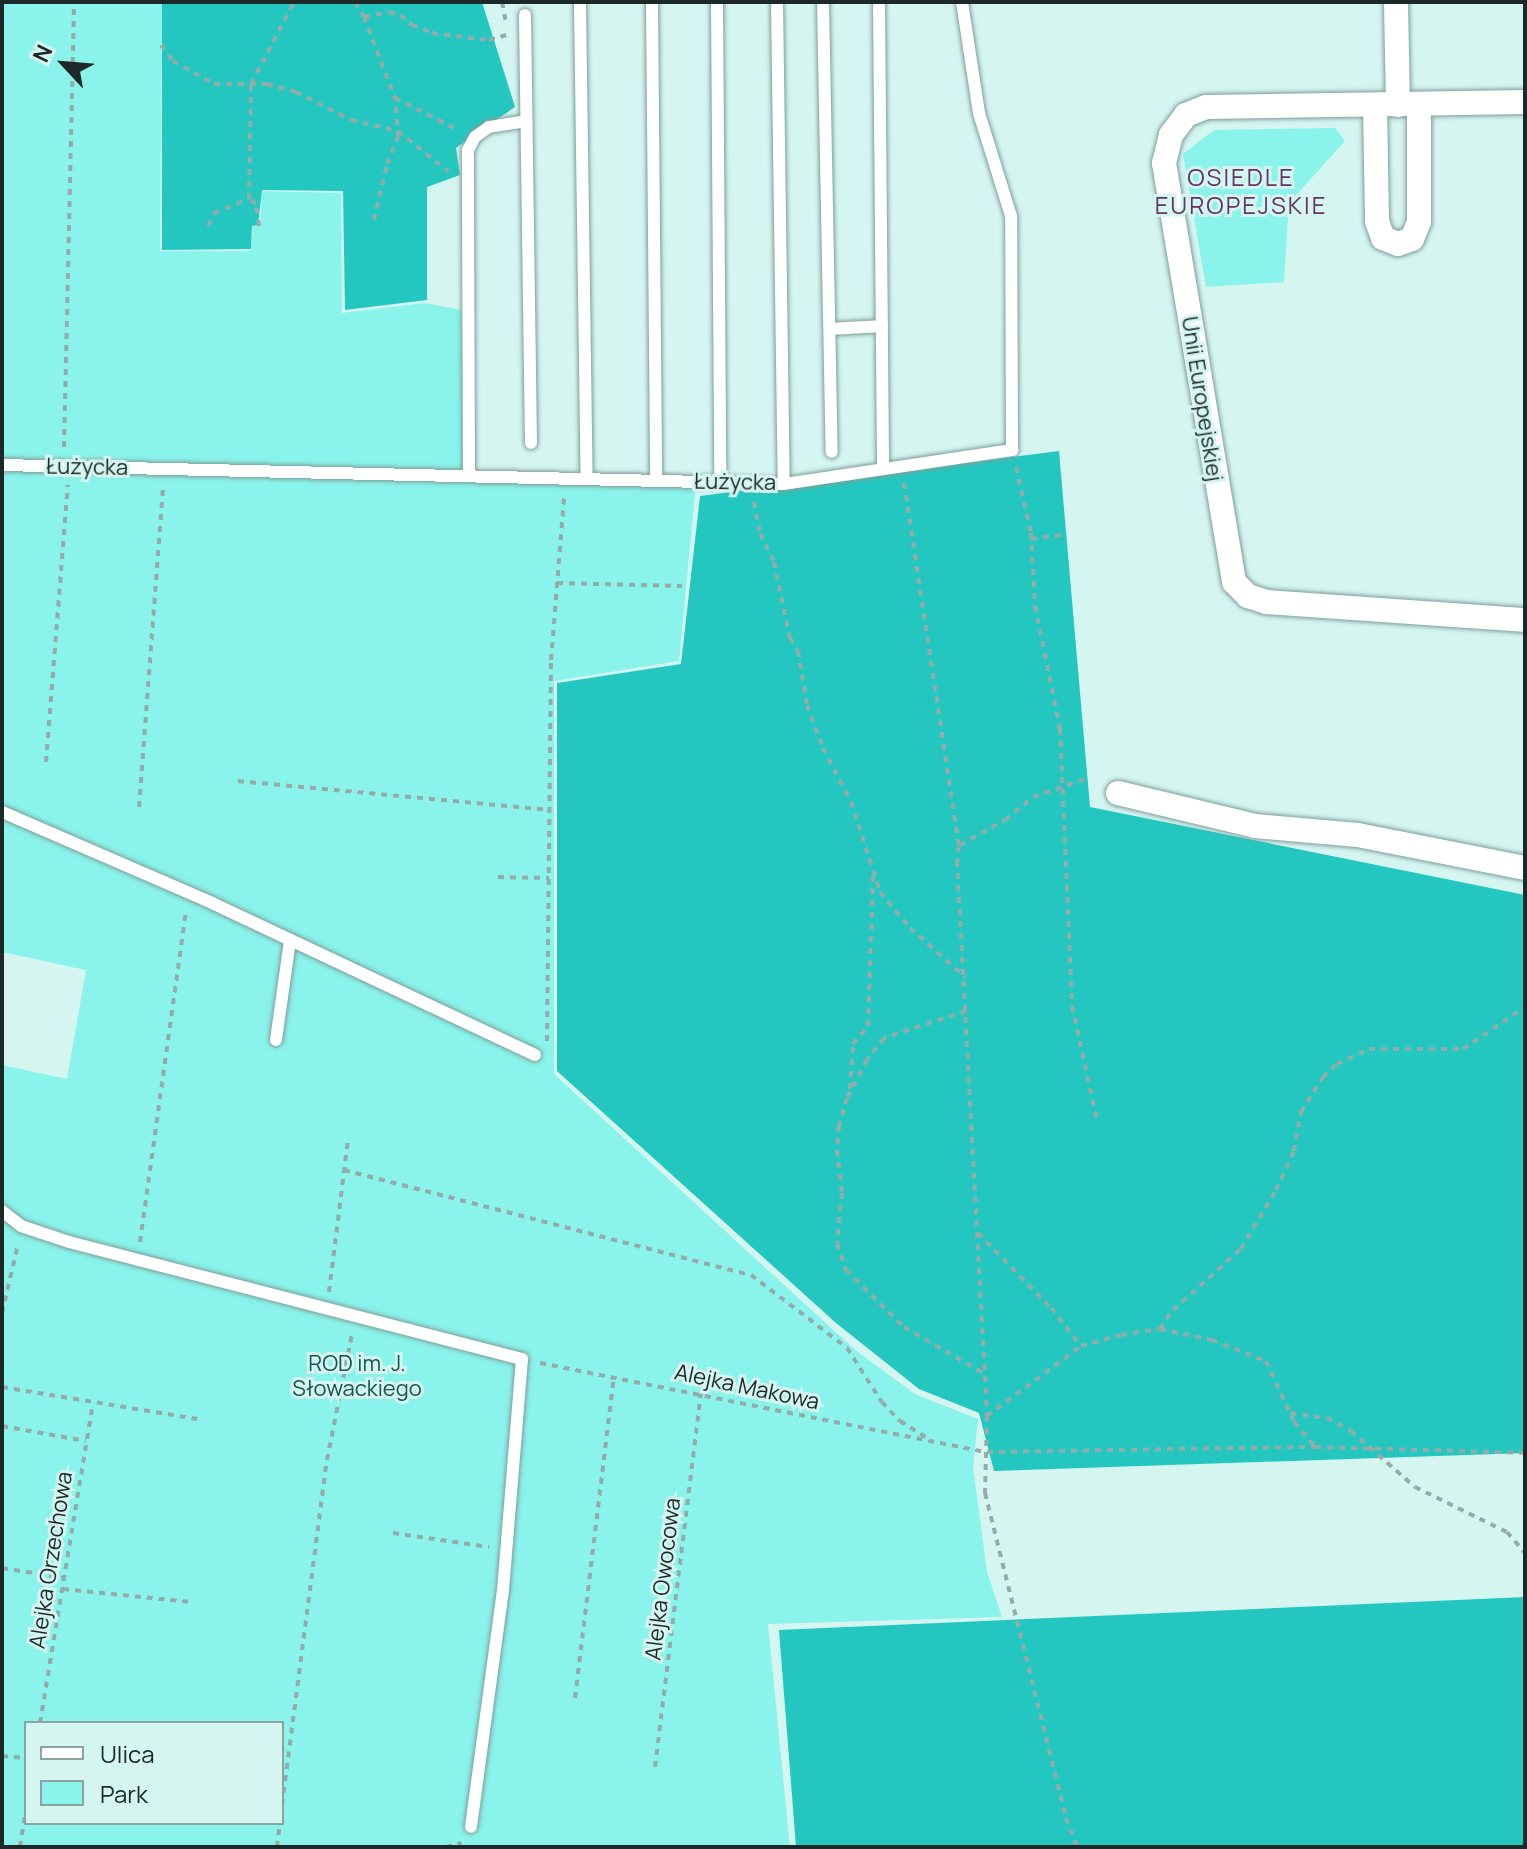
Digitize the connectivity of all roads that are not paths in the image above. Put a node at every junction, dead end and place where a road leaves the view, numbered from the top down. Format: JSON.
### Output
{"nodes":[{"id":1,"x":652,"y":2,"type":"edge"},
{"id":2,"x":717,"y":2,"type":"edge"},
{"id":3,"x":777,"y":2,"type":"edge"},
{"id":4,"x":823,"y":2,"type":"edge"},
{"id":5,"x":879,"y":2,"type":"edge"},
{"id":6,"x":962,"y":2,"type":"edge"},
{"id":7,"x":1396,"y":2,"type":"edge"},
{"id":8,"x":580,"y":4,"type":"edge"},
{"id":9,"x":525,"y":15,"type":"dead end"},
{"id":10,"x":1525,"y":102,"type":"edge"},
{"id":11,"x":1397,"y":105,"type":"junction"},
{"id":12,"x":526,"y":121,"type":"junction"},
{"id":13,"x":882,"y":326,"type":"junction"},
{"id":14,"x":830,"y":329,"type":"junction"},
{"id":15,"x":531,"y":443,"type":"dead end"},
{"id":16,"x":832,"y":452,"type":"dead end"},
{"id":17,"x":2,"y":465,"type":"edge"},
{"id":18,"x":883,"y":469,"type":"junction"},
{"id":19,"x":469,"y":476,"type":"junction"},
{"id":20,"x":587,"y":478,"type":"junction"},
{"id":21,"x":656,"y":480,"type":"junction"},
{"id":22,"x":720,"y":483,"type":"junction"},
{"id":23,"x":784,"y":484,"type":"junction"},
{"id":24,"x":1525,"y":620,"type":"edge"},
{"id":25,"x":1118,"y":793,"type":"dead end"},
{"id":26,"x":2,"y":812,"type":"edge"},
{"id":27,"x":1525,"y":868,"type":"edge"},
{"id":28,"x":290,"y":940,"type":"junction"},
{"id":29,"x":276,"y":1040,"type":"dead end"},
{"id":30,"x":535,"y":1055,"type":"road end"},
{"id":31,"x":2,"y":1211,"type":"edge"},
{"id":32,"x":471,"y":1827,"type":"dead end"}],
"edges":[{"from":1,"to":21,"type":"lane"},
{"from":2,"to":22,"type":"lane"},
{"from":3,"to":23,"type":"lane"},
{"from":4,"to":14,"type":"lane"},
{"from":5,"to":13,"type":"lane"},
{"from":6,"to":18,"type":"lane","name":"Łużycka"},
{"from":7,"to":11,"type":"street"},
{"from":8,"to":20,"type":"lane"},
{"from":9,"to":12,"type":"lane"},
{"from":10,"to":11,"type":"street","name":"Unii Europejskiej"},
{"from":11,"to":24,"type":"street","name":"Unii Europejskiej"},
{"from":12,"to":15,"type":"lane"},
{"from":12,"to":19,"type":"lane"},
{"from":13,"to":14,"type":"lane"},
{"from":13,"to":18,"type":"lane"},
{"from":14,"to":16,"type":"lane"},
{"from":17,"to":19,"type":"lane","name":"Łużycka"},
{"from":18,"to":23,"type":"lane","name":"Łużycka"},
{"from":19,"to":20,"type":"lane","name":"Łużycka"},
{"from":20,"to":21,"type":"lane","name":"Łużycka"},
{"from":21,"to":22,"type":"lane","name":"Łużycka"},
{"from":22,"to":23,"type":"lane","name":"Łużycka"},
{"from":25,"to":27,"type":"street"},
{"from":26,"to":28,"type":"lane"},
{"from":28,"to":29,"type":"lane"},
{"from":28,"to":30,"type":"lane"},
{"from":31,"to":32,"type":"lane"}]}
